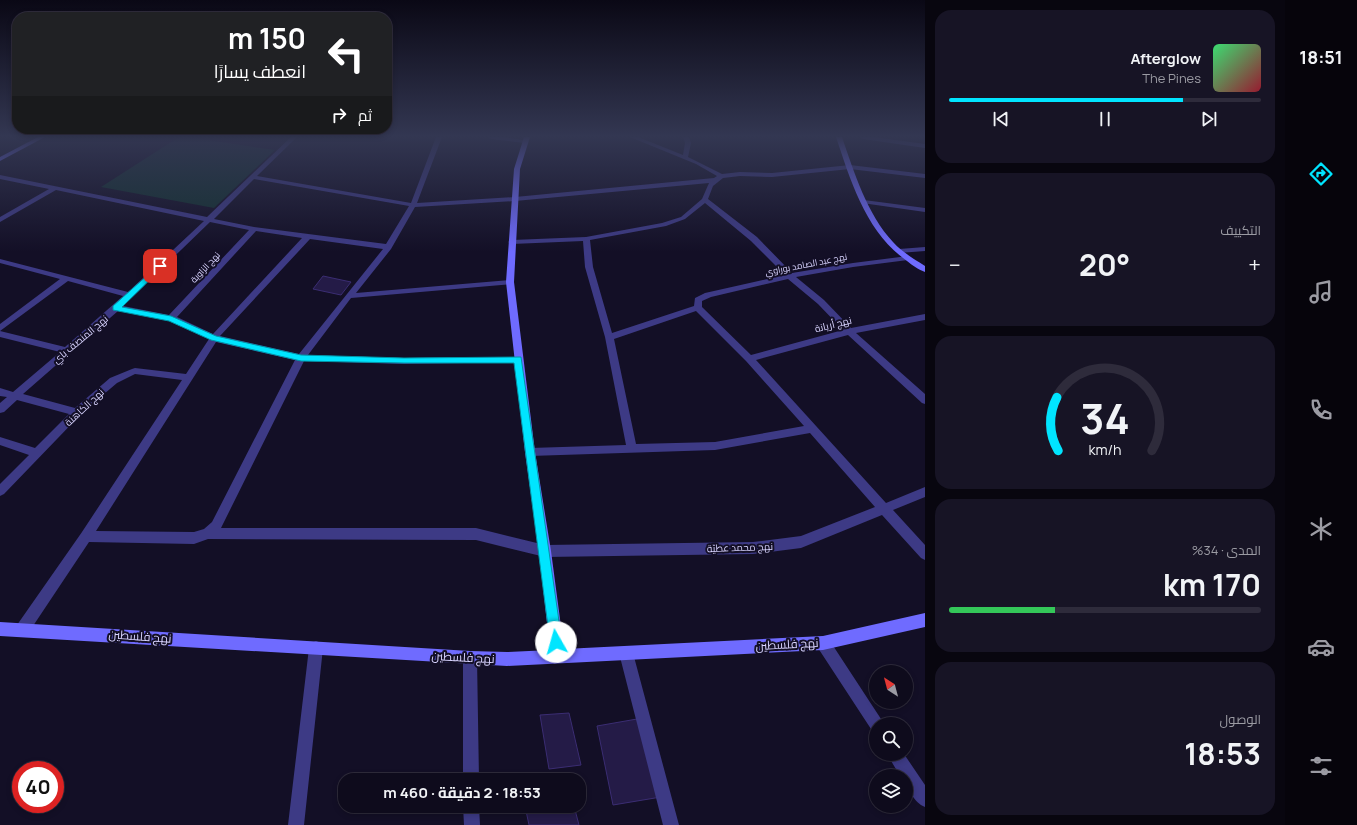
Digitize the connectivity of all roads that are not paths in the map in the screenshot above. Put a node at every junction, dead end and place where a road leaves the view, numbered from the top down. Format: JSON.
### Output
{"nodes":[{"id":1,"x":424,"y":176,"type":"edge"},
{"id":2,"x":516,"y":176,"type":"edge"},
{"id":3,"x":716,"y":176,"type":"edge"},
{"id":4,"x":732,"y":176,"type":"edge"},
{"id":5,"x":853,"y":176,"type":"edge"},
{"id":6,"x":0,"y":177,"type":"edge"},
{"id":7,"x":252,"y":177,"type":"joint"},
{"id":8,"x":719,"y":178,"type":"junction"},
{"id":9,"x":55,"y":188,"type":"junction"},
{"id":10,"x":514,"y":199,"type":"junction"},
{"id":11,"x":705,"y":200,"type":"junction"},
{"id":12,"x":864,"y":202,"type":"junction"},
{"id":13,"x":413,"y":205,"type":"junction"},
{"id":14,"x":925,"y":210,"type":"edge"},
{"id":15,"x":2,"y":218,"type":"edge"},
{"id":16,"x":210,"y":219,"type":"junction"},
{"id":17,"x":254,"y":228,"type":"junction"},
{"id":18,"x":308,"y":236,"type":"junction"},
{"id":19,"x":586,"y":239,"type":"junction"},
{"id":20,"x":512,"y":242,"type":"junction"},
{"id":21,"x":388,"y":247,"type":"junction"},
{"id":22,"x":925,"y":249,"type":"edge"},
{"id":23,"x":899,"y":251,"type":"junction"},
{"id":24,"x":908,"y":258,"type":"junction"},
{"id":25,"x":0,"y":261,"type":"edge"},
{"id":26,"x":925,"y":270,"type":"edge"},
{"id":27,"x":790,"y":276,"type":"junction"},
{"id":28,"x":66,"y":279,"type":"junction"},
{"id":29,"x":510,"y":282,"type":"junction"},
{"id":30,"x":128,"y":295,"type":"junction"},
{"id":31,"x":349,"y":296,"type":"junction"},
{"id":32,"x":116,"y":308,"type":"junction"},
{"id":33,"x":698,"y":308,"type":"junction"},
{"id":34,"x":925,"y":316,"type":"edge"},
{"id":35,"x":171,"y":318,"type":"junction"},
{"id":36,"x":0,"y":328,"type":"edge"},
{"id":37,"x":850,"y":331,"type":"junction"},
{"id":38,"x":0,"y":334,"type":"edge"},
{"id":39,"x":609,"y":337,"type":"junction"},
{"id":40,"x":214,"y":338,"type":"junction"},
{"id":41,"x":65,"y":350,"type":"junction"},
{"id":42,"x":301,"y":358,"type":"junction"},
{"id":43,"x":749,"y":359,"type":"junction"},
{"id":44,"x":518,"y":360,"type":"junction"},
{"id":45,"x":189,"y":378,"type":"junction"},
{"id":46,"x":0,"y":392,"type":"edge"},
{"id":47,"x":14,"y":396,"type":"junction"},
{"id":48,"x":925,"y":400,"type":"edge"},
{"id":49,"x":0,"y":408,"type":"edge"},
{"id":50,"x":77,"y":412,"type":"junction"},
{"id":51,"x":812,"y":429,"type":"junction"},
{"id":52,"x":0,"y":441,"type":"edge"},
{"id":53,"x":632,"y":449,"type":"junction"},
{"id":54,"x":530,"y":452,"type":"junction"},
{"id":55,"x":38,"y":453,"type":"junction"},
{"id":56,"x":0,"y":491,"type":"edge"},
{"id":57,"x":925,"y":492,"type":"edge"},
{"id":58,"x":885,"y":508,"type":"junction"},
{"id":59,"x":208,"y":533,"type":"junction"},
{"id":60,"x":86,"y":536,"type":"junction"},
{"id":61,"x":545,"y":552,"type":"junction"},
{"id":62,"x":925,"y":554,"type":"edge"},
{"id":63,"x":925,"y":620,"type":"edge"},
{"id":64,"x":0,"y":629,"type":"edge"},
{"id":65,"x":22,"y":630,"type":"junction"},
{"id":66,"x":823,"y":642,"type":"junction"},
{"id":67,"x":316,"y":648,"type":"junction"},
{"id":68,"x":626,"y":653,"type":"junction"},
{"id":69,"x":558,"y":657,"type":"junction"},
{"id":70,"x":470,"y":658,"type":"junction"},
{"id":71,"x":871,"y":717,"type":"edge"},
{"id":72,"x":900,"y":761,"type":"edge"},
{"id":73,"x":471,"y":773,"type":"edge"},
{"id":74,"x":925,"y":799,"type":"edge"},
{"id":75,"x":471,"y":813,"type":"edge"},
{"id":76,"x":296,"y":825,"type":"edge"},
{"id":77,"x":472,"y":825,"type":"edge"},
{"id":78,"x":671,"y":825,"type":"edge"}],
"edges":[{"from":1,"to":13,"type":"street"},
{"from":2,"to":10,"type":"street"},
{"from":3,"to":8,"type":"street"},
{"from":4,"to":8,"type":"street"},
{"from":5,"to":12,"type":"street"},
{"from":6,"to":9,"type":"street"},
{"from":7,"to":13,"type":"street"},
{"from":7,"to":16,"type":"street","name":"نهج المنصف باي"},
{"from":8,"to":10,"type":"street"},
{"from":8,"to":11,"type":"street"},
{"from":9,"to":15,"type":"street"},
{"from":9,"to":16,"type":"street"},
{"from":10,"to":13,"type":"street"},
{"from":10,"to":20,"type":"street"},
{"from":11,"to":19,"type":"street"},
{"from":11,"to":27,"type":"street"},
{"from":12,"to":14,"type":"street"},
{"from":12,"to":23,"type":"street"},
{"from":13,"to":21,"type":"street"},
{"from":16,"to":17,"type":"street"},
{"from":16,"to":30,"type":"street","name":"نهج المنصف باي"},
{"from":17,"to":18,"type":"street"},
{"from":17,"to":35,"type":"street","name":"نهج الزاوية"},
{"from":18,"to":21,"type":"street"},
{"from":18,"to":40,"type":"street"},
{"from":19,"to":20,"type":"street"},
{"from":19,"to":39,"type":"street"},
{"from":20,"to":29,"type":"street"},
{"from":21,"to":31,"type":"street"},
{"from":22,"to":23,"type":"street"},
{"from":23,"to":24,"type":"street"},
{"from":24,"to":26,"type":"street"},
{"from":24,"to":27,"type":"street","name":"نهج عبد الصامد بوراوي"},
{"from":25,"to":28,"type":"street"},
{"from":27,"to":33,"type":"street","name":"نهج عبد الصامد بوراوي"},
{"from":27,"to":37,"type":"street"},
{"from":28,"to":30,"type":"street"},
{"from":28,"to":36,"type":"street"},
{"from":29,"to":31,"type":"street"},
{"from":29,"to":44,"type":"street"},
{"from":30,"to":32,"type":"street","name":"نهج المنصف باي"},
{"from":31,"to":42,"type":"street"},
{"from":32,"to":35,"type":"street"},
{"from":32,"to":41,"type":"street","name":"نهج المنصف باي"},
{"from":33,"to":39,"type":"street"},
{"from":33,"to":43,"type":"street"},
{"from":34,"to":37,"type":"street","name":"نهج أريانة"},
{"from":35,"to":40,"type":"street"},
{"from":37,"to":43,"type":"street","name":"نهج أريانة"},
{"from":37,"to":48,"type":"street"},
{"from":38,"to":41,"type":"street"},
{"from":39,"to":53,"type":"street"},
{"from":40,"to":42,"type":"street"},
{"from":40,"to":45,"type":"street"},
{"from":41,"to":47,"type":"street","name":"نهج المنصف باي"},
{"from":42,"to":44,"type":"street"},
{"from":42,"to":59,"type":"street"},
{"from":43,"to":51,"type":"street"},
{"from":44,"to":54,"type":"street"},
{"from":45,"to":50,"type":"street","name":"نهج الكاهنة"},
{"from":45,"to":60,"type":"street"},
{"from":46,"to":47,"type":"street"},
{"from":47,"to":49,"type":"street","name":"نهج المنصف باي"},
{"from":47,"to":50,"type":"street"},
{"from":50,"to":55,"type":"street","name":"نهج الكاهنة"},
{"from":51,"to":53,"type":"street"},
{"from":51,"to":58,"type":"street"},
{"from":52,"to":55,"type":"street"},
{"from":53,"to":54,"type":"street"},
{"from":54,"to":61,"type":"street"},
{"from":55,"to":56,"type":"street","name":"نهج الكاهنة"},
{"from":57,"to":58,"type":"street","name":"نهج محمد عطيّة"},
{"from":58,"to":61,"type":"street","name":"نهج محمد عطيّة"},
{"from":58,"to":62,"type":"street"},
{"from":59,"to":60,"type":"street","name":"نهج محمد عطيّة"},
{"from":59,"to":61,"type":"street","name":"نهج محمد عطيّة"},
{"from":60,"to":65,"type":"street"},
{"from":61,"to":69,"type":"street"},
{"from":63,"to":66,"type":"street","name":"نهج فلسطين"},
{"from":64,"to":65,"type":"street","name":"نهج فلسطين"},
{"from":65,"to":67,"type":"street","name":"نهج فلسطين"},
{"from":66,"to":68,"type":"street","name":"نهج فلسطين"},
{"from":66,"to":71,"type":"street"},
{"from":67,"to":70,"type":"street","name":"نهج فلسطين"},
{"from":67,"to":76,"type":"street"},
{"from":68,"to":69,"type":"street","name":"نهج فلسطين"},
{"from":68,"to":78,"type":"street"},
{"from":69,"to":70,"type":"street","name":"نهج فلسطين"},
{"from":70,"to":73,"type":"street"},
{"from":72,"to":74,"type":"street"},
{"from":75,"to":77,"type":"street"}]}
